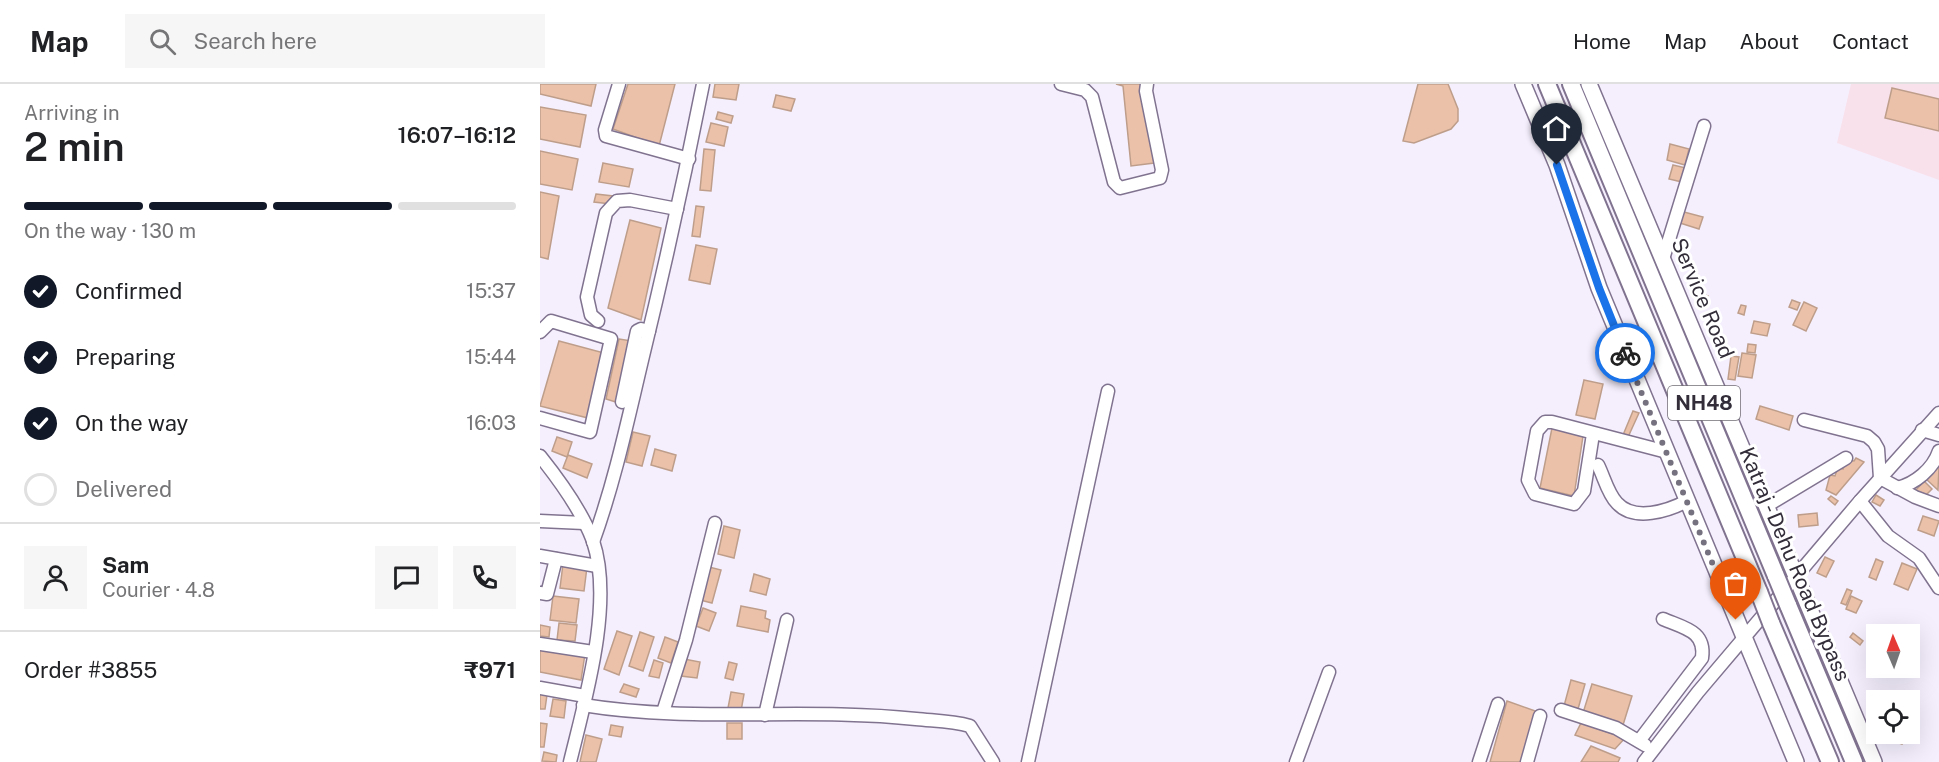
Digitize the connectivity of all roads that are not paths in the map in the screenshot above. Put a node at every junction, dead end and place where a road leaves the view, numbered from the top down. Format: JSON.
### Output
{"nodes":[{"id":1,"x":619,"y":84,"type":"edge"},
{"id":2,"x":703,"y":84,"type":"edge"},
{"id":3,"x":1061,"y":84,"type":"edge"},
{"id":4,"x":1147,"y":84,"type":"edge"},
{"id":5,"x":1523,"y":84,"type":"edge"},
{"id":6,"x":1547,"y":84,"type":"edge"},
{"id":7,"x":1571,"y":84,"type":"edge"},
{"id":8,"x":1589,"y":84,"type":"edge"},
{"id":9,"x":1704,"y":126,"type":"dead end"},
{"id":10,"x":689,"y":159,"type":"junction"},
{"id":11,"x":677,"y":209,"type":"junction"},
{"id":12,"x":1663,"y":260,"type":"junction"},
{"id":13,"x":598,"y":321,"type":"dead end"},
{"id":14,"x":649,"y":331,"type":"junction"},
{"id":15,"x":540,"y":332,"type":"edge"},
{"id":16,"x":1108,"y":391,"type":"dead end"},
{"id":17,"x":622,"y":402,"type":"dead end"},
{"id":18,"x":1939,"y":413,"type":"edge"},
{"id":19,"x":540,"y":418,"type":"edge"},
{"id":20,"x":1803,"y":420,"type":"dead end"},
{"id":21,"x":1922,"y":430,"type":"junction"},
{"id":22,"x":1593,"y":434,"type":"junction"},
{"id":23,"x":1939,"y":435,"type":"edge"},
{"id":24,"x":1939,"y":451,"type":"edge"},
{"id":25,"x":1667,"y":452,"type":"junction"},
{"id":26,"x":540,"y":456,"type":"edge"},
{"id":27,"x":1846,"y":458,"type":"dead end"},
{"id":28,"x":1598,"y":465,"type":"dead end"},
{"id":29,"x":1880,"y":478,"type":"junction"},
{"id":30,"x":1897,"y":488,"type":"junction"},
{"id":31,"x":1687,"y":501,"type":"junction"},
{"id":32,"x":1860,"y":501,"type":"junction"},
{"id":33,"x":1768,"y":506,"type":"junction"},
{"id":34,"x":1939,"y":506,"type":"edge"},
{"id":35,"x":540,"y":521,"type":"edge"},
{"id":36,"x":715,"y":523,"type":"dead end"},
{"id":37,"x":584,"y":524,"type":"junction"},
{"id":38,"x":593,"y":542,"type":"junction"},
{"id":39,"x":540,"y":556,"type":"edge"},
{"id":40,"x":556,"y":559,"type":"junction"},
{"id":41,"x":597,"y":566,"type":"junction"},
{"id":42,"x":1798,"y":576,"type":"junction"},
{"id":43,"x":1939,"y":588,"type":"edge"},
{"id":44,"x":540,"y":593,"type":"edge"},
{"id":45,"x":787,"y":620,"type":"dead end"},
{"id":46,"x":1663,"y":620,"type":"dead end"},
{"id":47,"x":1744,"y":639,"type":"junction"},
{"id":48,"x":540,"y":644,"type":"edge"},
{"id":49,"x":593,"y":652,"type":"junction"},
{"id":50,"x":1329,"y":672,"type":"dead end"},
{"id":51,"x":540,"y":688,"type":"edge"},
{"id":52,"x":584,"y":701,"type":"junction"},
{"id":53,"x":1498,"y":704,"type":"dead end"},
{"id":54,"x":1561,"y":710,"type":"dead end"},
{"id":55,"x":663,"y":712,"type":"junction"},
{"id":56,"x":765,"y":715,"type":"junction"},
{"id":57,"x":1540,"y":716,"type":"dead end"},
{"id":58,"x":1639,"y":741,"type":"junction"},
{"id":59,"x":1653,"y":750,"type":"junction"},
{"id":60,"x":570,"y":762,"type":"edge"},
{"id":61,"x":993,"y":762,"type":"edge"},
{"id":62,"x":1028,"y":762,"type":"edge"},
{"id":63,"x":1296,"y":762,"type":"edge"},
{"id":64,"x":1479,"y":762,"type":"edge"},
{"id":65,"x":1527,"y":762,"type":"edge"},
{"id":66,"x":1644,"y":762,"type":"edge"},
{"id":67,"x":1796,"y":762,"type":"edge"},
{"id":68,"x":1830,"y":762,"type":"edge"},
{"id":69,"x":1854,"y":762,"type":"edge"},
{"id":70,"x":1874,"y":762,"type":"edge"}],
"edges":[{"from":1,"to":10,"type":"street"},
{"from":2,"to":10,"type":"street"},
{"from":3,"to":4,"type":"street"},
{"from":5,"to":25,"type":"main road"},
{"from":6,"to":68,"type":"highway","name":"Katraj - Dehu Road Bypass","number":"NH48","bridge":true},
{"from":7,"to":69,"type":"highway","name":"Katraj - Dehu Road Bypass","number":"NH48","bridge":true},
{"from":8,"to":12,"type":"main road","name":"Service Road"},
{"from":9,"to":12,"type":"street"},
{"from":10,"to":11,"type":"street"},
{"from":11,"to":13,"type":"street"},
{"from":11,"to":14,"type":"street"},
{"from":12,"to":33,"type":"main road","name":"Service Road"},
{"from":14,"to":17,"type":"street"},
{"from":14,"to":38,"type":"street"},
{"from":15,"to":19,"type":"street"},
{"from":16,"to":62,"type":"street"},
{"from":18,"to":21,"type":"street"},
{"from":20,"to":29,"type":"street"},
{"from":21,"to":23,"type":"street"},
{"from":21,"to":29,"type":"street"},
{"from":22,"to":22,"type":"street"},
{"from":22,"to":25,"type":"street"},
{"from":24,"to":30,"type":"street"},
{"from":25,"to":31,"type":"main road"},
{"from":26,"to":37,"type":"street"},
{"from":27,"to":33,"type":"street"},
{"from":28,"to":31,"type":"street"},
{"from":29,"to":30,"type":"street"},
{"from":29,"to":32,"type":"street"},
{"from":30,"to":34,"type":"street"},
{"from":31,"to":47,"type":"main road"},
{"from":32,"to":42,"type":"street"},
{"from":32,"to":43,"type":"street"},
{"from":33,"to":42,"type":"main road","name":"Service Road"},
{"from":35,"to":37,"type":"street"},
{"from":36,"to":55,"type":"street"},
{"from":37,"to":38,"type":"street"},
{"from":38,"to":41,"type":"street"},
{"from":39,"to":40,"type":"street"},
{"from":40,"to":41,"type":"street"},
{"from":40,"to":44,"type":"street"},
{"from":41,"to":49,"type":"street"},
{"from":42,"to":47,"type":"street"},
{"from":42,"to":70,"type":"main road","name":"Service Road"},
{"from":45,"to":56,"type":"street"},
{"from":46,"to":58,"type":"street"},
{"from":47,"to":59,"type":"street"},
{"from":47,"to":67,"type":"main road"},
{"from":48,"to":49,"type":"street"},
{"from":49,"to":52,"type":"street"},
{"from":50,"to":63,"type":"street"},
{"from":51,"to":52,"type":"street"},
{"from":52,"to":55,"type":"street"},
{"from":52,"to":60,"type":"street"},
{"from":53,"to":64,"type":"street"},
{"from":54,"to":58,"type":"street"},
{"from":55,"to":56,"type":"street"},
{"from":56,"to":61,"type":"street"},
{"from":57,"to":65,"type":"street"},
{"from":58,"to":59,"type":"street"},
{"from":59,"to":66,"type":"street"}]}
